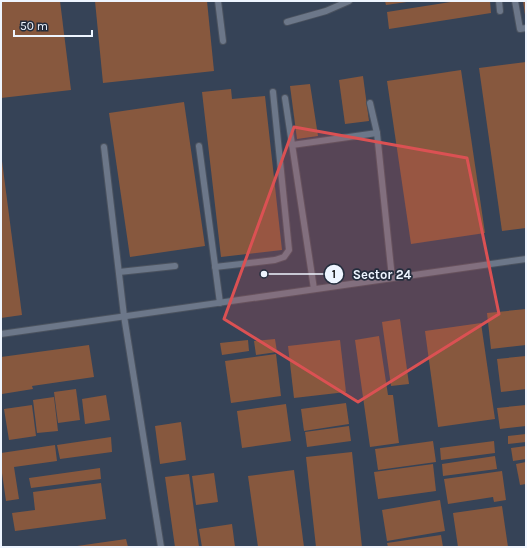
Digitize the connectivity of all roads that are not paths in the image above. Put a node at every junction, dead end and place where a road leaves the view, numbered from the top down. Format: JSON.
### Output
{"nodes":[{"id":1,"x":218,"y":1,"type":"edge"},
{"id":2,"x":350,"y":1,"type":"edge"},
{"id":3,"x":499,"y":1,"type":"edge"},
{"id":4,"x":515,"y":1,"type":"edge"},
{"id":5,"x":500,"y":11,"type":"dead end"},
{"id":6,"x":287,"y":22,"type":"dead end"},
{"id":7,"x":526,"y":28,"type":"edge"},
{"id":8,"x":223,"y":41,"type":"dead end"},
{"id":9,"x":273,"y":92,"type":"dead end"},
{"id":10,"x":285,"y":98,"type":"dead end"},
{"id":11,"x":370,"y":103,"type":"dead end"},
{"id":12,"x":377,"y":133,"type":"junction"},
{"id":13,"x":292,"y":145,"type":"junction"},
{"id":14,"x":199,"y":146,"type":"dead end"},
{"id":15,"x":104,"y":148,"type":"dead end"},
{"id":16,"x":526,"y":258,"type":"edge"},
{"id":17,"x":175,"y":266,"type":"dead end"},
{"id":18,"x":215,"y":267,"type":"junction"},
{"id":19,"x":119,"y":272,"type":"junction"},
{"id":20,"x":392,"y":278,"type":"junction"},
{"id":21,"x":314,"y":289,"type":"junction"},
{"id":22,"x":220,"y":303,"type":"junction"},
{"id":23,"x":124,"y":316,"type":"junction"},
{"id":24,"x":1,"y":334,"type":"edge"},
{"id":25,"x":161,"y":547,"type":"edge"}],
"edges":[{"from":1,"to":8,"type":"lane"},
{"from":2,"to":6,"type":"lane"},
{"from":3,"to":5,"type":"lane"},
{"from":4,"to":7,"type":"lane"},
{"from":9,"to":18,"type":"lane"},
{"from":10,"to":13,"type":"lane"},
{"from":11,"to":12,"type":"lane"},
{"from":12,"to":13,"type":"lane"},
{"from":12,"to":20,"type":"lane"},
{"from":13,"to":21,"type":"lane"},
{"from":14,"to":18,"type":"lane"},
{"from":15,"to":19,"type":"lane"},
{"from":16,"to":20,"type":"lane"},
{"from":17,"to":19,"type":"lane"},
{"from":18,"to":22,"type":"lane"},
{"from":19,"to":23,"type":"lane"},
{"from":20,"to":21,"type":"lane"},
{"from":21,"to":22,"type":"lane"},
{"from":22,"to":23,"type":"lane"},
{"from":23,"to":24,"type":"lane"},
{"from":23,"to":25,"type":"lane"}]}
